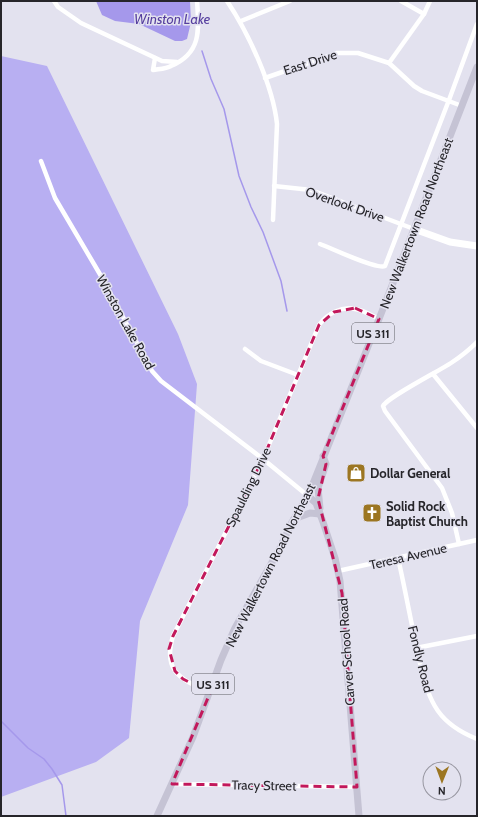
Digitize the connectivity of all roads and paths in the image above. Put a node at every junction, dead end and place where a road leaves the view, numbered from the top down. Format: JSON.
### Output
{"nodes":[{"id":1,"x":54,"y":1,"type":"edge"},
{"id":2,"x":197,"y":1,"type":"edge"},
{"id":3,"x":228,"y":1,"type":"edge"},
{"id":4,"x":290,"y":1,"type":"edge"},
{"id":5,"x":401,"y":1,"type":"edge"},
{"id":6,"x":430,"y":1,"type":"edge"},
{"id":7,"x":424,"y":14,"type":"junction"},
{"id":8,"x":241,"y":22,"type":"junction"},
{"id":9,"x":477,"y":24,"type":"edge"},
{"id":10,"x":155,"y":58,"type":"junction"},
{"id":11,"x":178,"y":62,"type":"junction"},
{"id":12,"x":389,"y":64,"type":"junction"},
{"id":13,"x":477,"y":67,"type":"edge"},
{"id":14,"x":265,"y":78,"type":"junction"},
{"id":15,"x":449,"y":100,"type":"junction"},
{"id":16,"x":462,"y":106,"type":"junction"},
{"id":17,"x":41,"y":161,"type":"dead end"},
{"id":18,"x":274,"y":186,"type":"junction"},
{"id":19,"x":273,"y":220,"type":"dead end"},
{"id":20,"x":401,"y":224,"type":"junction"},
{"id":21,"x":414,"y":229,"type":"junction"},
{"id":22,"x":320,"y":244,"type":"dead end"},
{"id":23,"x":477,"y":246,"type":"edge"},
{"id":24,"x":379,"y":319,"type":"junction"},
{"id":25,"x":477,"y":342,"type":"edge"},
{"id":26,"x":245,"y":349,"type":"dead end"},
{"id":27,"x":433,"y":374,"type":"junction"},
{"id":28,"x":298,"y":375,"type":"junction"},
{"id":29,"x":477,"y":428,"type":"edge"},
{"id":30,"x":323,"y":456,"type":"junction"},
{"id":31,"x":263,"y":459,"type":"junction"},
{"id":32,"x":308,"y":496,"type":"junction"},
{"id":33,"x":320,"y":514,"type":"junction"},
{"id":34,"x":294,"y":519,"type":"junction"},
{"id":35,"x":477,"y":540,"type":"edge"},
{"id":36,"x":459,"y":544,"type":"junction"},
{"id":37,"x":398,"y":558,"type":"junction"},
{"id":38,"x":338,"y":571,"type":"junction"},
{"id":39,"x":477,"y":636,"type":"edge"},
{"id":40,"x":416,"y":648,"type":"junction"},
{"id":41,"x":210,"y":693,"type":"junction"},
{"id":42,"x":477,"y":739,"type":"edge"},
{"id":43,"x":172,"y":784,"type":"junction"},
{"id":44,"x":357,"y":787,"type":"junction"},
{"id":45,"x":157,"y":816,"type":"edge"},
{"id":46,"x":359,"y":816,"type":"edge"}],
"edges":[{"from":1,"to":10,"type":"street"},
{"from":2,"to":11,"type":"street"},
{"from":3,"to":8,"type":"street"},
{"from":4,"to":8,"type":"street"},
{"from":5,"to":7,"type":"street"},
{"from":6,"to":7,"type":"street"},
{"from":7,"to":12,"type":"street"},
{"from":8,"to":14,"type":"street"},
{"from":9,"to":15,"type":"street"},
{"from":10,"to":11,"type":"street"},
{"from":10,"to":11,"type":"street"},
{"from":12,"to":14,"type":"street","name":"East Drive"},
{"from":12,"to":15,"type":"street","name":"East Drive"},
{"from":13,"to":16,"type":"main road","name":"New Walkertown Road Northeast","number":"US 311"},
{"from":14,"to":18,"type":"street"},
{"from":15,"to":16,"type":"street","name":"East Drive"},
{"from":15,"to":20,"type":"street"},
{"from":16,"to":21,"type":"main road","name":"New Walkertown Road Northeast","number":"US 311"},
{"from":17,"to":31,"type":"street","name":"Winston Lake Road"},
{"from":18,"to":19,"type":"street"},
{"from":18,"to":20,"type":"street","name":"Overlook Drive"},
{"from":20,"to":21,"type":"street","name":"Overlook Drive"},
{"from":20,"to":22,"type":"street"},
{"from":21,"to":23,"type":"street"},
{"from":21,"to":24,"type":"main road","name":"New Walkertown Road Northeast","number":"US 311"},
{"from":24,"to":28,"type":"street","name":"Spaulding Drive"},
{"from":24,"to":30,"type":"main road","name":"New Walkertown Road Northeast","number":"US 311"},
{"from":25,"to":27,"type":"street"},
{"from":26,"to":28,"type":"street"},
{"from":27,"to":29,"type":"street"},
{"from":27,"to":36,"type":"street"},
{"from":28,"to":31,"type":"street","name":"Spaulding Drive"},
{"from":30,"to":32,"type":"main road","name":"New Walkertown Road Northeast","number":"US 311"},
{"from":30,"to":33,"type":"main road"},
{"from":31,"to":32,"type":"street","name":"Winston Lake Road"},
{"from":31,"to":41,"type":"street","name":"Spaulding Drive"},
{"from":32,"to":33,"type":"main road","name":"Carver School Road"},
{"from":32,"to":34,"type":"main road","name":"New Walkertown Road Northeast","number":"US 311"},
{"from":33,"to":34,"type":"main road"},
{"from":33,"to":38,"type":"main road","name":"Carver School Road"},
{"from":34,"to":41,"type":"main road","name":"New Walkertown Road Northeast","number":"US 311"},
{"from":35,"to":36,"type":"street","name":"Teresa Avenue"},
{"from":36,"to":37,"type":"street","name":"Teresa Avenue"},
{"from":37,"to":38,"type":"street","name":"Teresa Avenue"},
{"from":37,"to":40,"type":"street","name":"Fondly Road"},
{"from":38,"to":44,"type":"main road","name":"Carver School Road"},
{"from":39,"to":40,"type":"street"},
{"from":40,"to":42,"type":"street","name":"Fondly Road"},
{"from":41,"to":43,"type":"main road","name":"New Walkertown Road Northeast","number":"US 311"},
{"from":43,"to":44,"type":"street","name":"Tracy Street"},
{"from":43,"to":45,"type":"main road","name":"New Walkertown Road Northeast","number":"US 311"},
{"from":44,"to":46,"type":"main road","name":"Carver School Road"}]}
